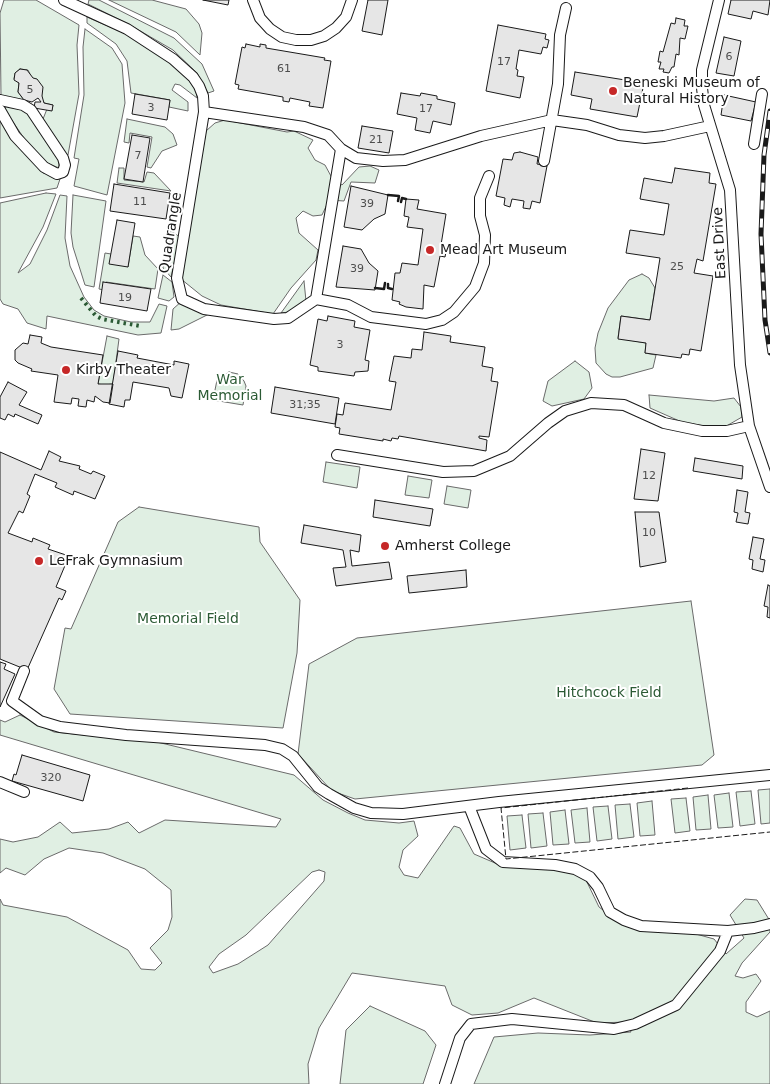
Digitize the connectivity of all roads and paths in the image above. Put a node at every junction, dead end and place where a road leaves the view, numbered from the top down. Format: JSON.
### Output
{"nodes":[{"id":1,"x":64,"y":0,"type":"edge"},
{"id":2,"x":253,"y":0,"type":"edge"},
{"id":3,"x":352,"y":0,"type":"edge"},
{"id":4,"x":719,"y":0,"type":"edge"},
{"id":5,"x":80,"y":3,"type":"edge"},
{"id":6,"x":566,"y":8,"type":"dead end"},
{"id":7,"x":762,"y":94,"type":"dead end"},
{"id":8,"x":0,"y":100,"type":"edge"},
{"id":9,"x":0,"y":110,"type":"edge"},
{"id":10,"x":204,"y":112,"type":"junction"},
{"id":11,"x":552,"y":120,"type":"junction"},
{"id":12,"x":710,"y":126,"type":"junction"},
{"id":13,"x":754,"y":144,"type":"dead end"},
{"id":14,"x":341,"y":149,"type":"junction"},
{"id":15,"x":544,"y":160,"type":"dead end"},
{"id":16,"x":489,"y":176,"type":"dead end"},
{"id":17,"x":316,"y":299,"type":"junction"},
{"id":18,"x":749,"y":426,"type":"junction"},
{"id":19,"x":337,"y":455,"type":"dead end"},
{"id":20,"x":770,"y":487,"type":"edge"},
{"id":21,"x":24,"y":671,"type":"dead end"},
{"id":22,"x":770,"y":775,"type":"edge"},
{"id":23,"x":0,"y":782,"type":"edge"},
{"id":24,"x":24,"y":792,"type":"dead end"},
{"id":25,"x":469,"y":806,"type":"junction"},
{"id":26,"x":770,"y":924,"type":"edge"},
{"id":27,"x":728,"y":931,"type":"junction"},
{"id":28,"x":445,"y":1084,"type":"edge"}],
"edges":[{"from":1,"to":5,"type":"street"},
{"from":2,"to":3,"type":"street"},
{"from":4,"to":12,"type":"street","name":"East Drive"},
{"from":5,"to":10,"type":"street"},
{"from":6,"to":11,"type":"street"},
{"from":7,"to":13,"type":"street"},
{"from":8,"to":9,"type":"street"},
{"from":10,"to":14,"type":"street"},
{"from":10,"to":17,"type":"street","name":"Quadrangle"},
{"from":11,"to":12,"type":"street"},
{"from":11,"to":14,"type":"street"},
{"from":11,"to":15,"type":"street"},
{"from":12,"to":18,"type":"street","name":"East Drive"},
{"from":14,"to":17,"type":"street"},
{"from":16,"to":17,"type":"street"},
{"from":18,"to":19,"type":"street"},
{"from":18,"to":20,"type":"street","name":"East Drive"},
{"from":21,"to":25,"type":"street"},
{"from":22,"to":25,"type":"street"},
{"from":23,"to":24,"type":"street"},
{"from":25,"to":27,"type":"street"},
{"from":26,"to":27,"type":"street"},
{"from":27,"to":28,"type":"street"}]}
